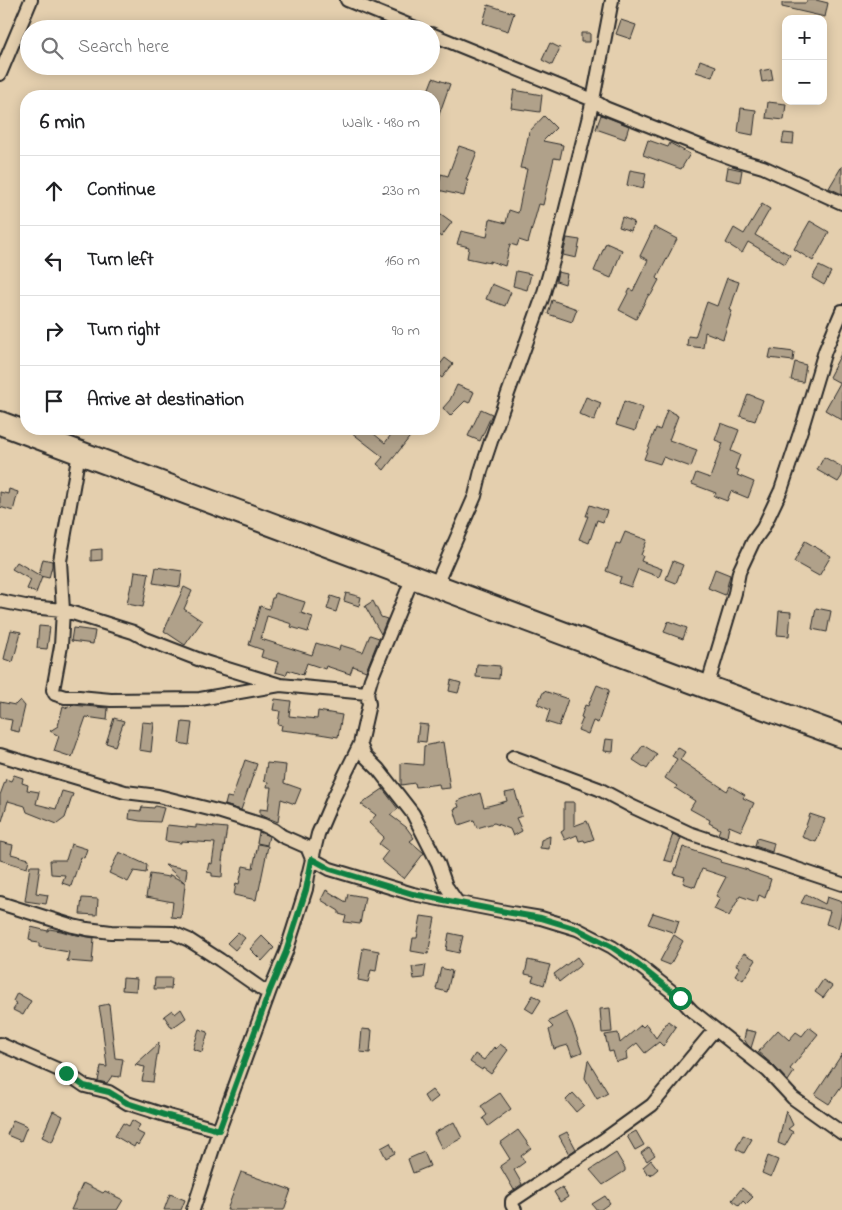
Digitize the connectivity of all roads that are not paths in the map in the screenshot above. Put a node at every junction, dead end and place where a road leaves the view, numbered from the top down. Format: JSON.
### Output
{"nodes":[{"id":1,"x":31,"y":0,"type":"edge"},
{"id":2,"x":347,"y":0,"type":"edge"},
{"id":3,"x":612,"y":0,"type":"edge"},
{"id":4,"x":23,"y":20,"type":"edge"},
{"id":5,"x":396,"y":20,"type":"edge"},
{"id":6,"x":20,"y":26,"type":"edge"},
{"id":7,"x":440,"y":38,"type":"edge"},
{"id":8,"x":0,"y":74,"type":"edge"},
{"id":9,"x":593,"y":100,"type":"junction"},
{"id":10,"x":842,"y":203,"type":"edge"},
{"id":11,"x":842,"y":313,"type":"edge"},
{"id":12,"x":0,"y":423,"type":"edge"},
{"id":13,"x":20,"y":431,"type":"edge"},
{"id":14,"x":32,"y":435,"type":"edge"},
{"id":15,"x":79,"y":453,"type":"junction"},
{"id":16,"x":413,"y":577,"type":"junction"},
{"id":17,"x":436,"y":585,"type":"junction"},
{"id":18,"x":0,"y":601,"type":"edge"},
{"id":19,"x":63,"y":610,"type":"junction"},
{"id":20,"x":280,"y":685,"type":"junction"},
{"id":21,"x":707,"y":687,"type":"junction"},
{"id":22,"x":367,"y":693,"type":"junction"},
{"id":23,"x":842,"y":736,"type":"edge"},
{"id":24,"x":360,"y":744,"type":"junction"},
{"id":25,"x":0,"y":755,"type":"edge"},
{"id":26,"x":513,"y":757,"type":"dead end"},
{"id":27,"x":312,"y":859,"type":"junction"},
{"id":28,"x":842,"y":884,"type":"edge"},
{"id":29,"x":457,"y":902,"type":"junction"},
{"id":30,"x":0,"y":904,"type":"edge"},
{"id":31,"x":270,"y":990,"type":"junction"},
{"id":32,"x":715,"y":1029,"type":"junction"},
{"id":33,"x":0,"y":1044,"type":"edge"},
{"id":34,"x":219,"y":1130,"type":"junction"},
{"id":35,"x":842,"y":1133,"type":"edge"},
{"id":36,"x":193,"y":1210,"type":"edge"},
{"id":37,"x":515,"y":1210,"type":"edge"}],
"edges":[{"from":1,"to":4,"type":"street"},
{"from":2,"to":5,"type":"street"},
{"from":3,"to":9,"type":"street"},
{"from":6,"to":8,"type":"street"},
{"from":7,"to":9,"type":"street"},
{"from":9,"to":10,"type":"street"},
{"from":9,"to":17,"type":"street"},
{"from":11,"to":21,"type":"street"},
{"from":12,"to":13,"type":"highway"},
{"from":14,"to":15,"type":"highway"},
{"from":15,"to":16,"type":"highway"},
{"from":15,"to":19,"type":"street"},
{"from":16,"to":17,"type":"highway"},
{"from":16,"to":22,"type":"street"},
{"from":17,"to":21,"type":"highway"},
{"from":18,"to":19,"type":"street"},
{"from":19,"to":20,"type":"street"},
{"from":19,"to":20,"type":"street"},
{"from":20,"to":22,"type":"street"},
{"from":21,"to":23,"type":"highway"},
{"from":22,"to":24,"type":"street"},
{"from":24,"to":27,"type":"street"},
{"from":24,"to":29,"type":"street"},
{"from":25,"to":27,"type":"street"},
{"from":26,"to":28,"type":"street"},
{"from":27,"to":29,"type":"street"},
{"from":27,"to":31,"type":"street"},
{"from":29,"to":32,"type":"street"},
{"from":30,"to":31,"type":"street"},
{"from":31,"to":34,"type":"street"},
{"from":32,"to":35,"type":"street"},
{"from":32,"to":37,"type":"street"},
{"from":33,"to":34,"type":"street"},
{"from":34,"to":36,"type":"street"}]}
